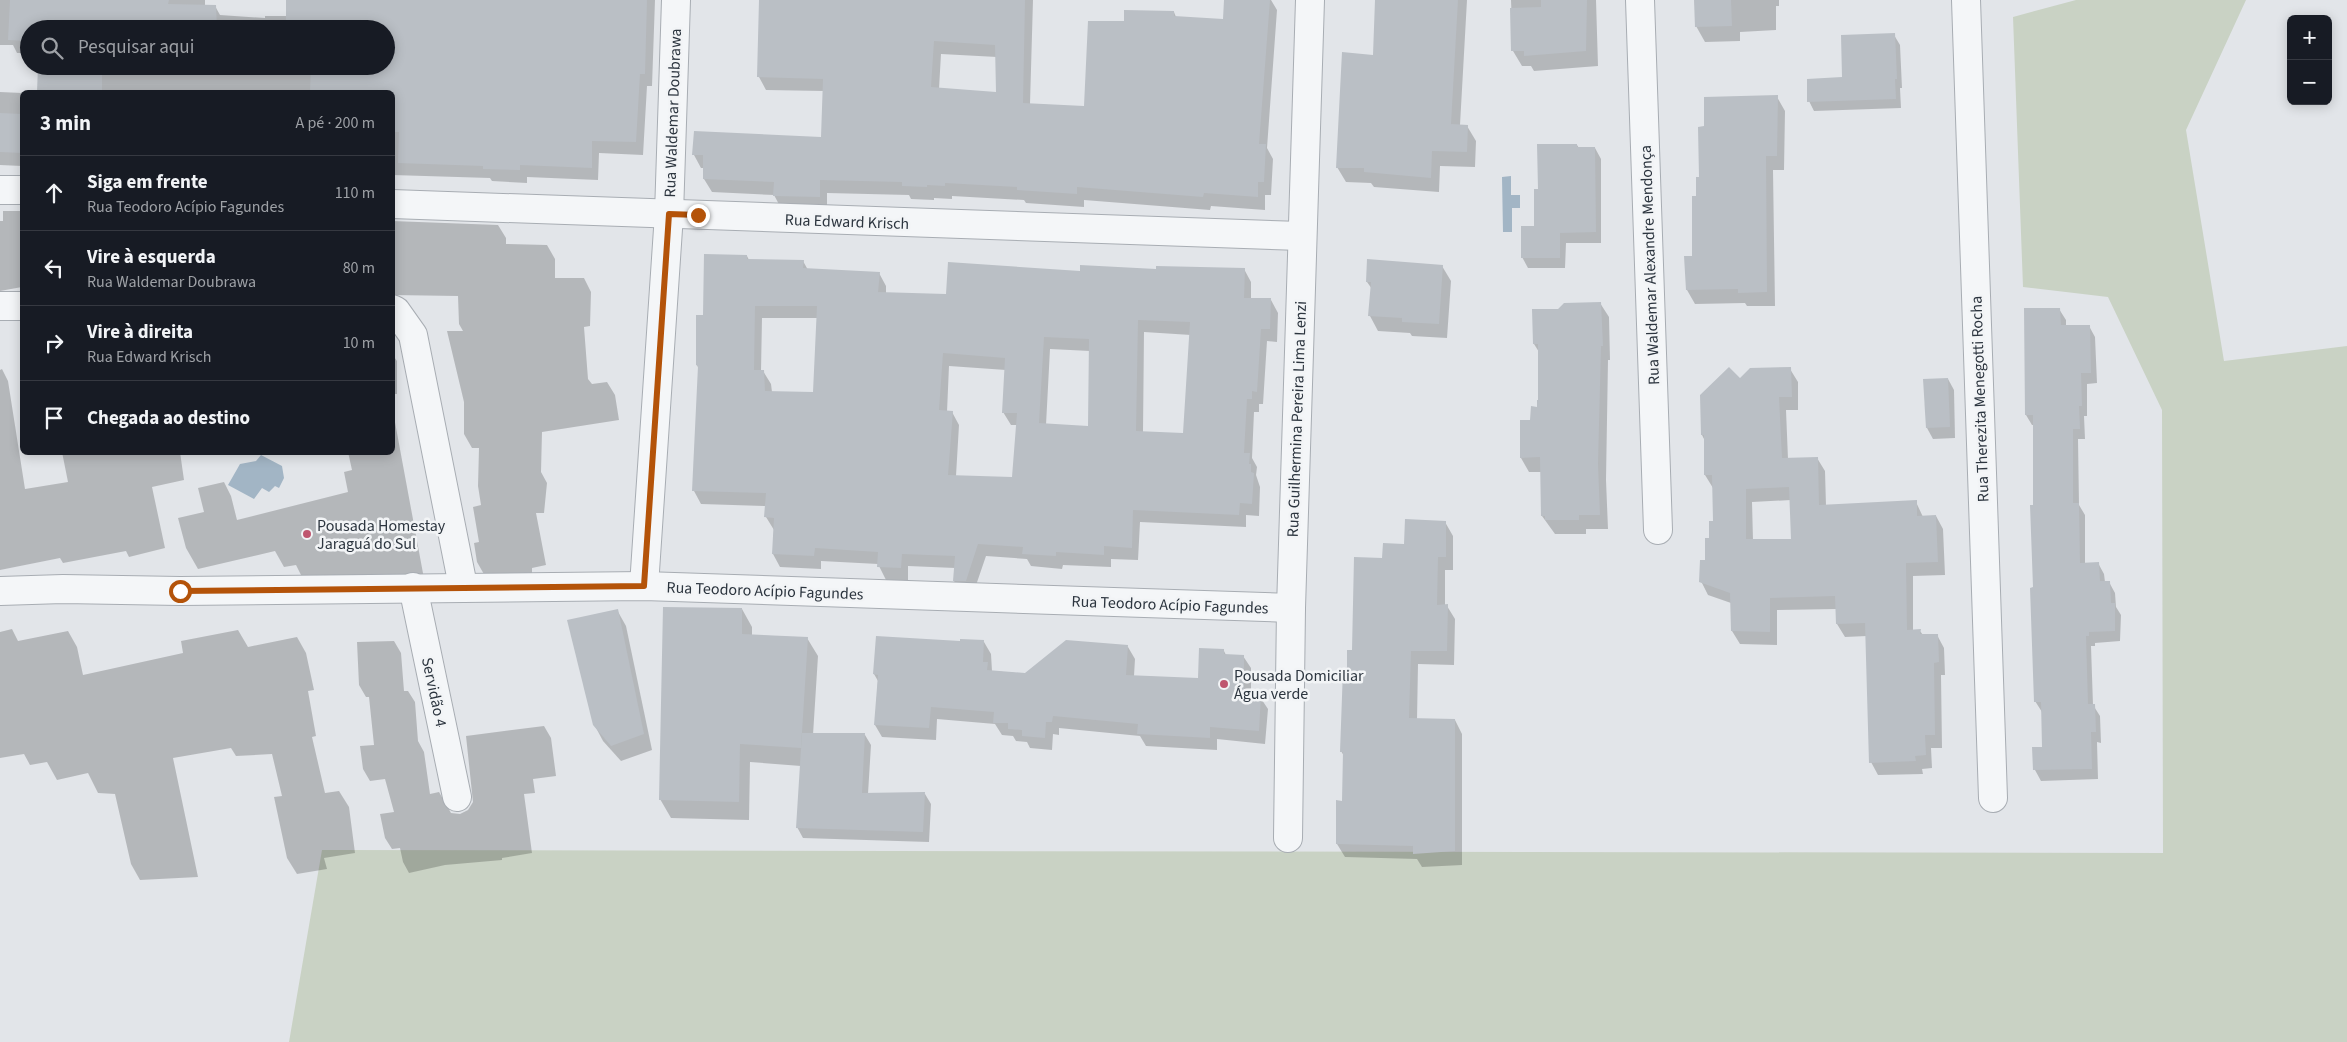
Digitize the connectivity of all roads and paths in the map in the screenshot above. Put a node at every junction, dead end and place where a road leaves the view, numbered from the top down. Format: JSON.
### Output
{"nodes":[{"id":1,"x":676,"y":0,"type":"edge"},
{"id":2,"x":1310,"y":0,"type":"edge"},
{"id":3,"x":1640,"y":0,"type":"edge"},
{"id":4,"x":1966,"y":0,"type":"edge"},
{"id":5,"x":0,"y":190,"type":"edge"},
{"id":6,"x":20,"y":190,"type":"edge"},
{"id":7,"x":395,"y":204,"type":"edge"},
{"id":8,"x":669,"y":214,"type":"junction"},
{"id":9,"x":1301,"y":236,"type":"junction"},
{"id":10,"x":0,"y":306,"type":"edge"},
{"id":11,"x":20,"y":306,"type":"edge"},
{"id":12,"x":395,"y":310,"type":"edge"},
{"id":13,"x":1658,"y":530,"type":"dead end"},
{"id":14,"x":463,"y":586,"type":"junction"},
{"id":15,"x":644,"y":586,"type":"junction"},
{"id":16,"x":412,"y":587,"type":"junction"},
{"id":17,"x":0,"y":591,"type":"edge"},
{"id":18,"x":1290,"y":608,"type":"junction"},
{"id":19,"x":457,"y":797,"type":"dead end"},
{"id":20,"x":1993,"y":798,"type":"dead end"},
{"id":21,"x":1288,"y":838,"type":"dead end"}],
"edges":[{"from":1,"to":8,"type":"street","name":"Rua Waldemar Doubrawa"},
{"from":2,"to":9,"type":"street","name":"Rua Guilhermina Pereira Lima Lenzi"},
{"from":3,"to":13,"type":"street","name":"Rua Waldemar Alexandre Mendonça"},
{"from":4,"to":20,"type":"street","name":"Rua Therezita Menegotti Rocha"},
{"from":5,"to":6,"type":"street"},
{"from":7,"to":8,"type":"street","name":"Rua Edward Krisch"},
{"from":8,"to":9,"type":"street","name":"Rua Edward Krisch"},
{"from":8,"to":15,"type":"street","name":"Rua Waldemar Doubrawa"},
{"from":9,"to":18,"type":"street","name":"Rua Guilhermina Pereira Lima Lenzi"},
{"from":10,"to":11,"type":"street"},
{"from":12,"to":14,"type":"street"},
{"from":14,"to":15,"type":"street","name":"Rua Teodoro Acípio Fagundes"},
{"from":14,"to":16,"type":"street","name":"Rua Teodoro Acípio Fagundes"},
{"from":15,"to":18,"type":"street","name":"Rua Teodoro Acípio Fagundes"},
{"from":16,"to":17,"type":"street","name":"Rua Teodoro Acípio Fagundes"},
{"from":16,"to":19,"type":"street","name":"Servidão 4"},
{"from":18,"to":21,"type":"street","name":"Rua Guilhermina Pereira Lima Lenzi"}]}
